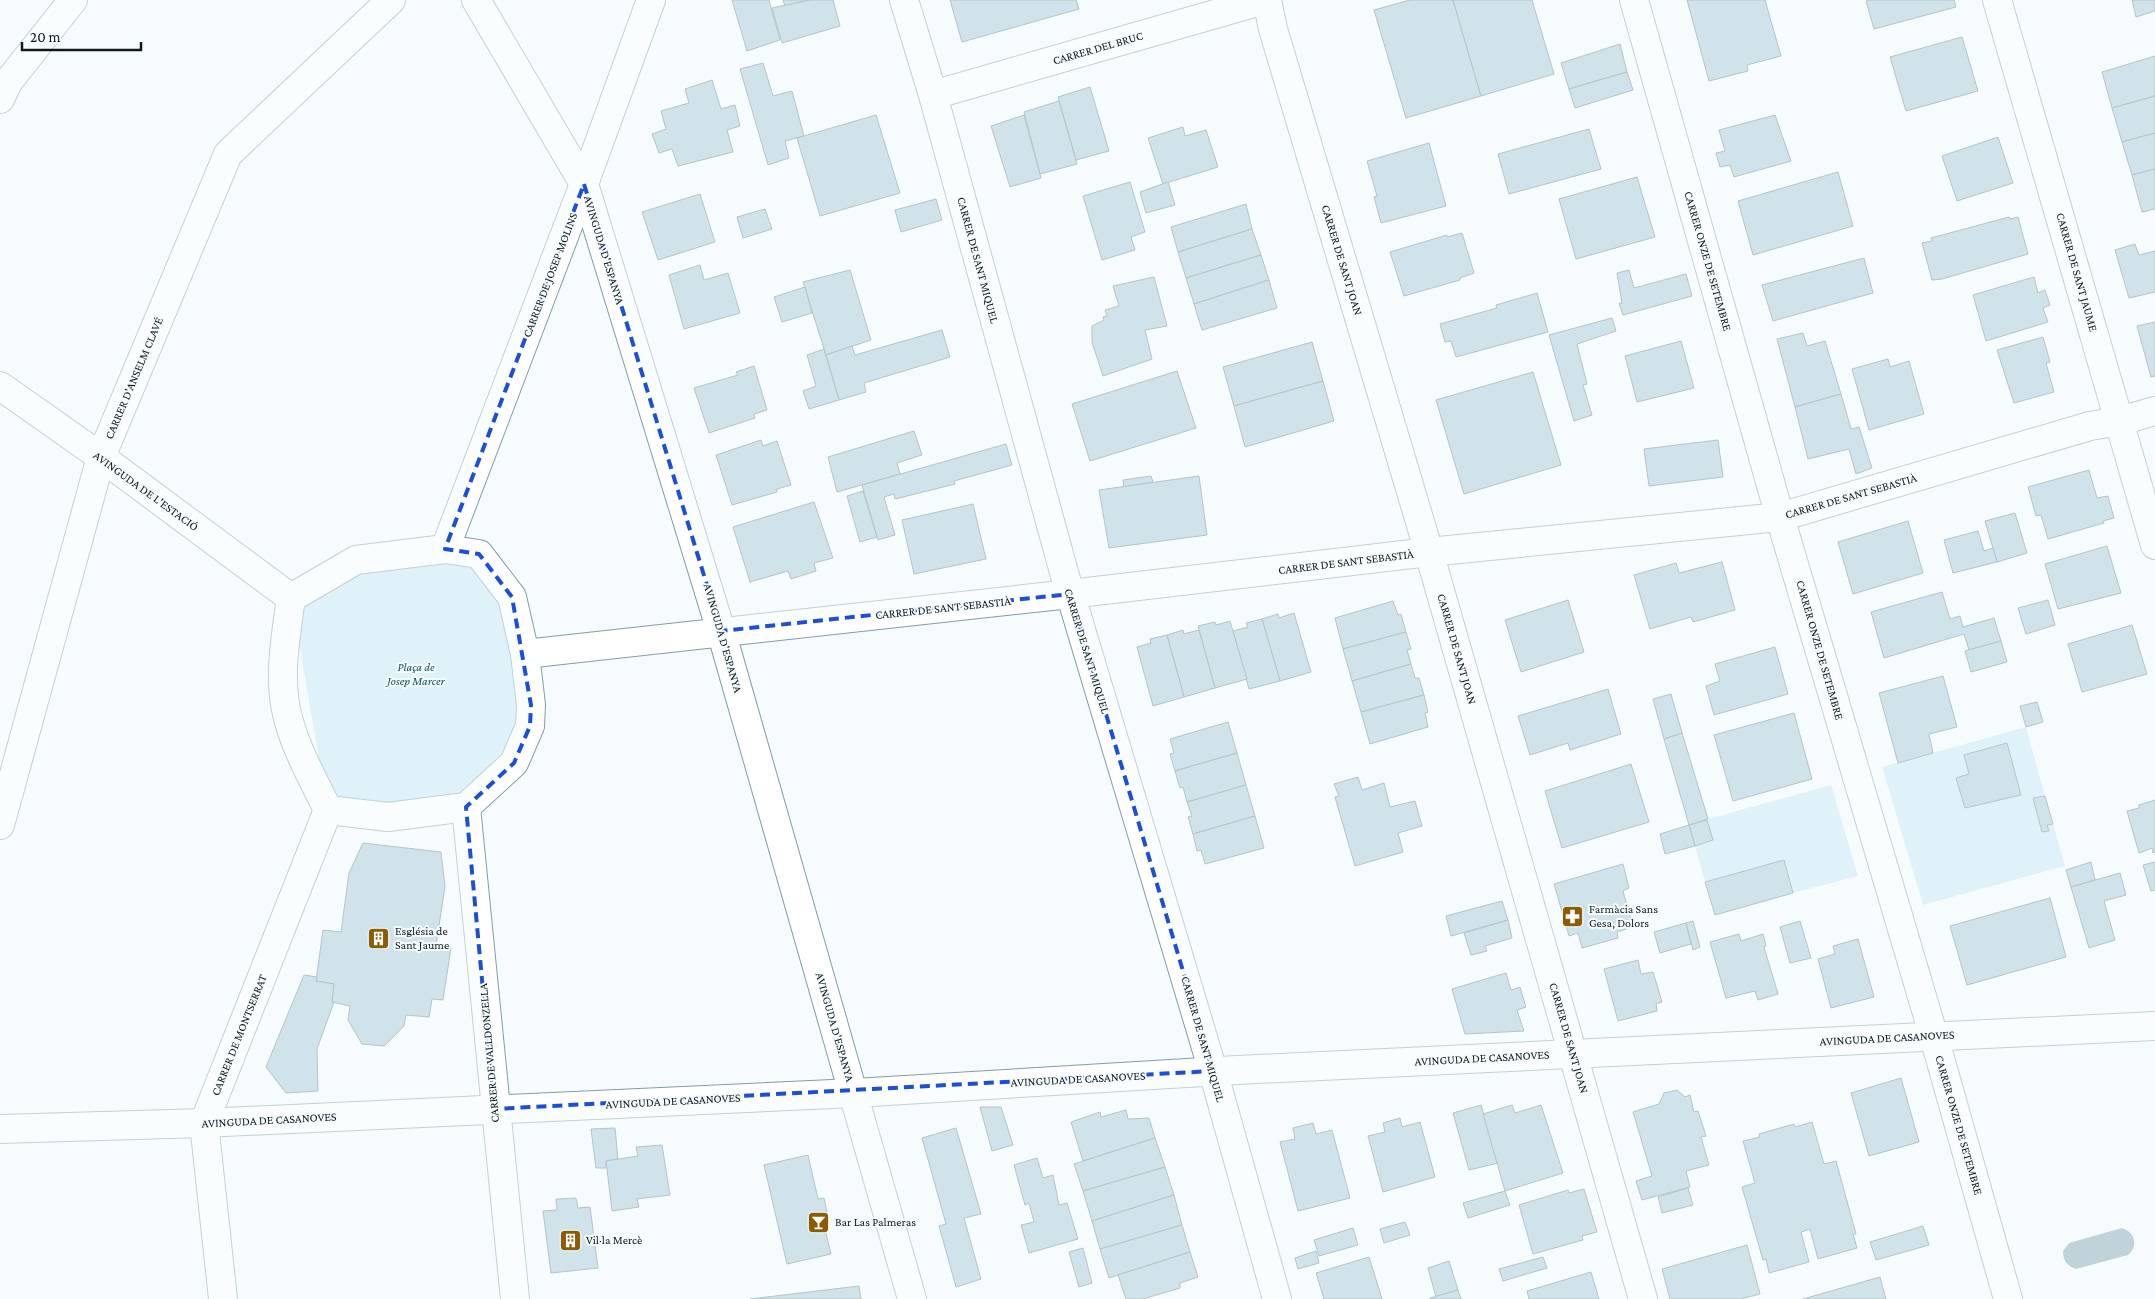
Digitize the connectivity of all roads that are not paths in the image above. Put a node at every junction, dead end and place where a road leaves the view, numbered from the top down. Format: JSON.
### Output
{"nodes":[{"id":1,"x":72,"y":0,"type":"edge"},
{"id":2,"x":391,"y":0,"type":"edge"},
{"id":3,"x":476,"y":0,"type":"edge"},
{"id":4,"x":651,"y":0,"type":"edge"},
{"id":5,"x":904,"y":0,"type":"edge"},
{"id":6,"x":1265,"y":0,"type":"edge"},
{"id":7,"x":1634,"y":0,"type":"edge"},
{"id":8,"x":1997,"y":0,"type":"edge"},
{"id":9,"x":933,"y":95,"type":"junction"},
{"id":10,"x":0,"y":99,"type":"edge"},
{"id":11,"x":584,"y":184,"type":"junction"},
{"id":12,"x":0,"y":386,"type":"edge"},
{"id":13,"x":2155,"y":411,"type":"edge"},
{"id":14,"x":2120,"y":421,"type":"junction"},
{"id":15,"x":101,"y":457,"type":"junction"},
{"id":16,"x":1780,"y":517,"type":"junction"},
{"id":17,"x":2155,"y":545,"type":"edge"},
{"id":18,"x":445,"y":549,"type":"junction"},
{"id":19,"x":1429,"y":552,"type":"junction"},
{"id":20,"x":1070,"y":594,"type":"junction"},
{"id":21,"x":291,"y":598,"type":"junction"},
{"id":22,"x":722,"y":631,"type":"junction"},
{"id":23,"x":525,"y":654,"type":"junction"},
{"id":24,"x":466,"y":807,"type":"junction"},
{"id":25,"x":328,"y":810,"type":"junction"},
{"id":26,"x":0,"y":825,"type":"edge"},
{"id":27,"x":2155,"y":1026,"type":"edge"},
{"id":28,"x":1934,"y":1037,"type":"junction"},
{"id":29,"x":1573,"y":1054,"type":"junction"},
{"id":30,"x":1213,"y":1071,"type":"junction"},
{"id":31,"x":854,"y":1093,"type":"junction"},
{"id":32,"x":494,"y":1109,"type":"junction"},
{"id":33,"x":204,"y":1123,"type":"junction"},
{"id":34,"x":0,"y":1129,"type":"edge"},
{"id":35,"x":223,"y":1299,"type":"edge"},
{"id":36,"x":515,"y":1299,"type":"edge"},
{"id":37,"x":912,"y":1299,"type":"edge"},
{"id":38,"x":1278,"y":1299,"type":"edge"},
{"id":39,"x":1643,"y":1299,"type":"edge"},
{"id":40,"x":2008,"y":1299,"type":"edge"}],
"edges":[{"from":1,"to":10,"type":"street"},
{"from":2,"to":15,"type":"street","name":"CARRER D'ANSELM CLAVÉ"},
{"from":3,"to":11,"type":"street","name":"AVINGUDA D'ESPANYA"},
{"from":4,"to":11,"type":"street","name":"CARRER DE JOSEP MOLINS"},
{"from":5,"to":9,"type":"street","name":"CARRER DE SANT MIQUEL"},
{"from":6,"to":9,"type":"street","name":"CARRER DEL BRUC"},
{"from":6,"to":19,"type":"street","name":"CARRER DE SANT JOAN"},
{"from":7,"to":16,"type":"street","name":"CARRER ONZE DE SETEMBRE"},
{"from":8,"to":14,"type":"street","name":"CARRER DE SANT JAUME"},
{"from":9,"to":20,"type":"street","name":"CARRER DE SANT MIQUEL"},
{"from":11,"to":18,"type":"street","name":"CARRER DE JOSEP MOLINS"},
{"from":11,"to":22,"type":"street","name":"AVINGUDA D'ESPANYA"},
{"from":12,"to":15,"type":"street","name":"AVINGUDA DE L'ESTACIÓ"},
{"from":13,"to":14,"type":"street","name":"CARRER DE SANT SEBASTIÀ"},
{"from":14,"to":16,"type":"street","name":"CARRER DE SANT SEBASTIÀ"},
{"from":14,"to":17,"type":"street","name":"CARRER DE SANT JAUME"},
{"from":15,"to":21,"type":"street","name":"AVINGUDA DE L'ESTACIÓ"},
{"from":15,"to":26,"type":"street","name":"CARRER D'ANSELM CLAVÉ"},
{"from":16,"to":19,"type":"street","name":"CARRER DE SANT SEBASTIÀ"},
{"from":16,"to":28,"type":"street","name":"CARRER ONZE DE SETEMBRE"},
{"from":18,"to":21,"type":"street"},
{"from":18,"to":23,"type":"street"},
{"from":19,"to":20,"type":"street","name":"CARRER DE SANT SEBASTIÀ"},
{"from":19,"to":29,"type":"street","name":"CARRER DE SANT JOAN"},
{"from":20,"to":22,"type":"street","name":"CARRER DE SANT SEBASTIÀ"},
{"from":20,"to":30,"type":"street","name":"CARRER DE SANT MIQUEL"},
{"from":21,"to":25,"type":"street"},
{"from":22,"to":23,"type":"street","name":"CARRER DE SANT SEBASTIÀ"},
{"from":22,"to":31,"type":"street","name":"AVINGUDA D'ESPANYA"},
{"from":23,"to":24,"type":"street"},
{"from":24,"to":25,"type":"street"},
{"from":24,"to":32,"type":"street","name":"CARRER DE VALLDONZELLA"},
{"from":25,"to":33,"type":"street","name":"CARRER DE MONTSERRAT"},
{"from":27,"to":28,"type":"street","name":"AVINGUDA DE CASANOVES"},
{"from":28,"to":29,"type":"street","name":"AVINGUDA DE CASANOVES"},
{"from":28,"to":40,"type":"street","name":"CARRER ONZE DE SETEMBRE"},
{"from":29,"to":30,"type":"street","name":"AVINGUDA DE CASANOVES"},
{"from":29,"to":39,"type":"street","name":"CARRER DE SANT JOAN"},
{"from":30,"to":31,"type":"street","name":"AVINGUDA DE CASANOVES"},
{"from":30,"to":38,"type":"street","name":"CARRER DE SANT MIQUEL"},
{"from":31,"to":32,"type":"street","name":"AVINGUDA DE CASANOVES"},
{"from":31,"to":37,"type":"street","name":"AVINGUDA D'ESPANYA"},
{"from":32,"to":33,"type":"street","name":"AVINGUDA DE CASANOVES"},
{"from":32,"to":36,"type":"street","name":"CARRER DE VALLDONZELLA"},
{"from":33,"to":34,"type":"street","name":"AVINGUDA DE CASANOVES"},
{"from":33,"to":35,"type":"street","name":"CARRER DE MONTSERRAT"}]}
